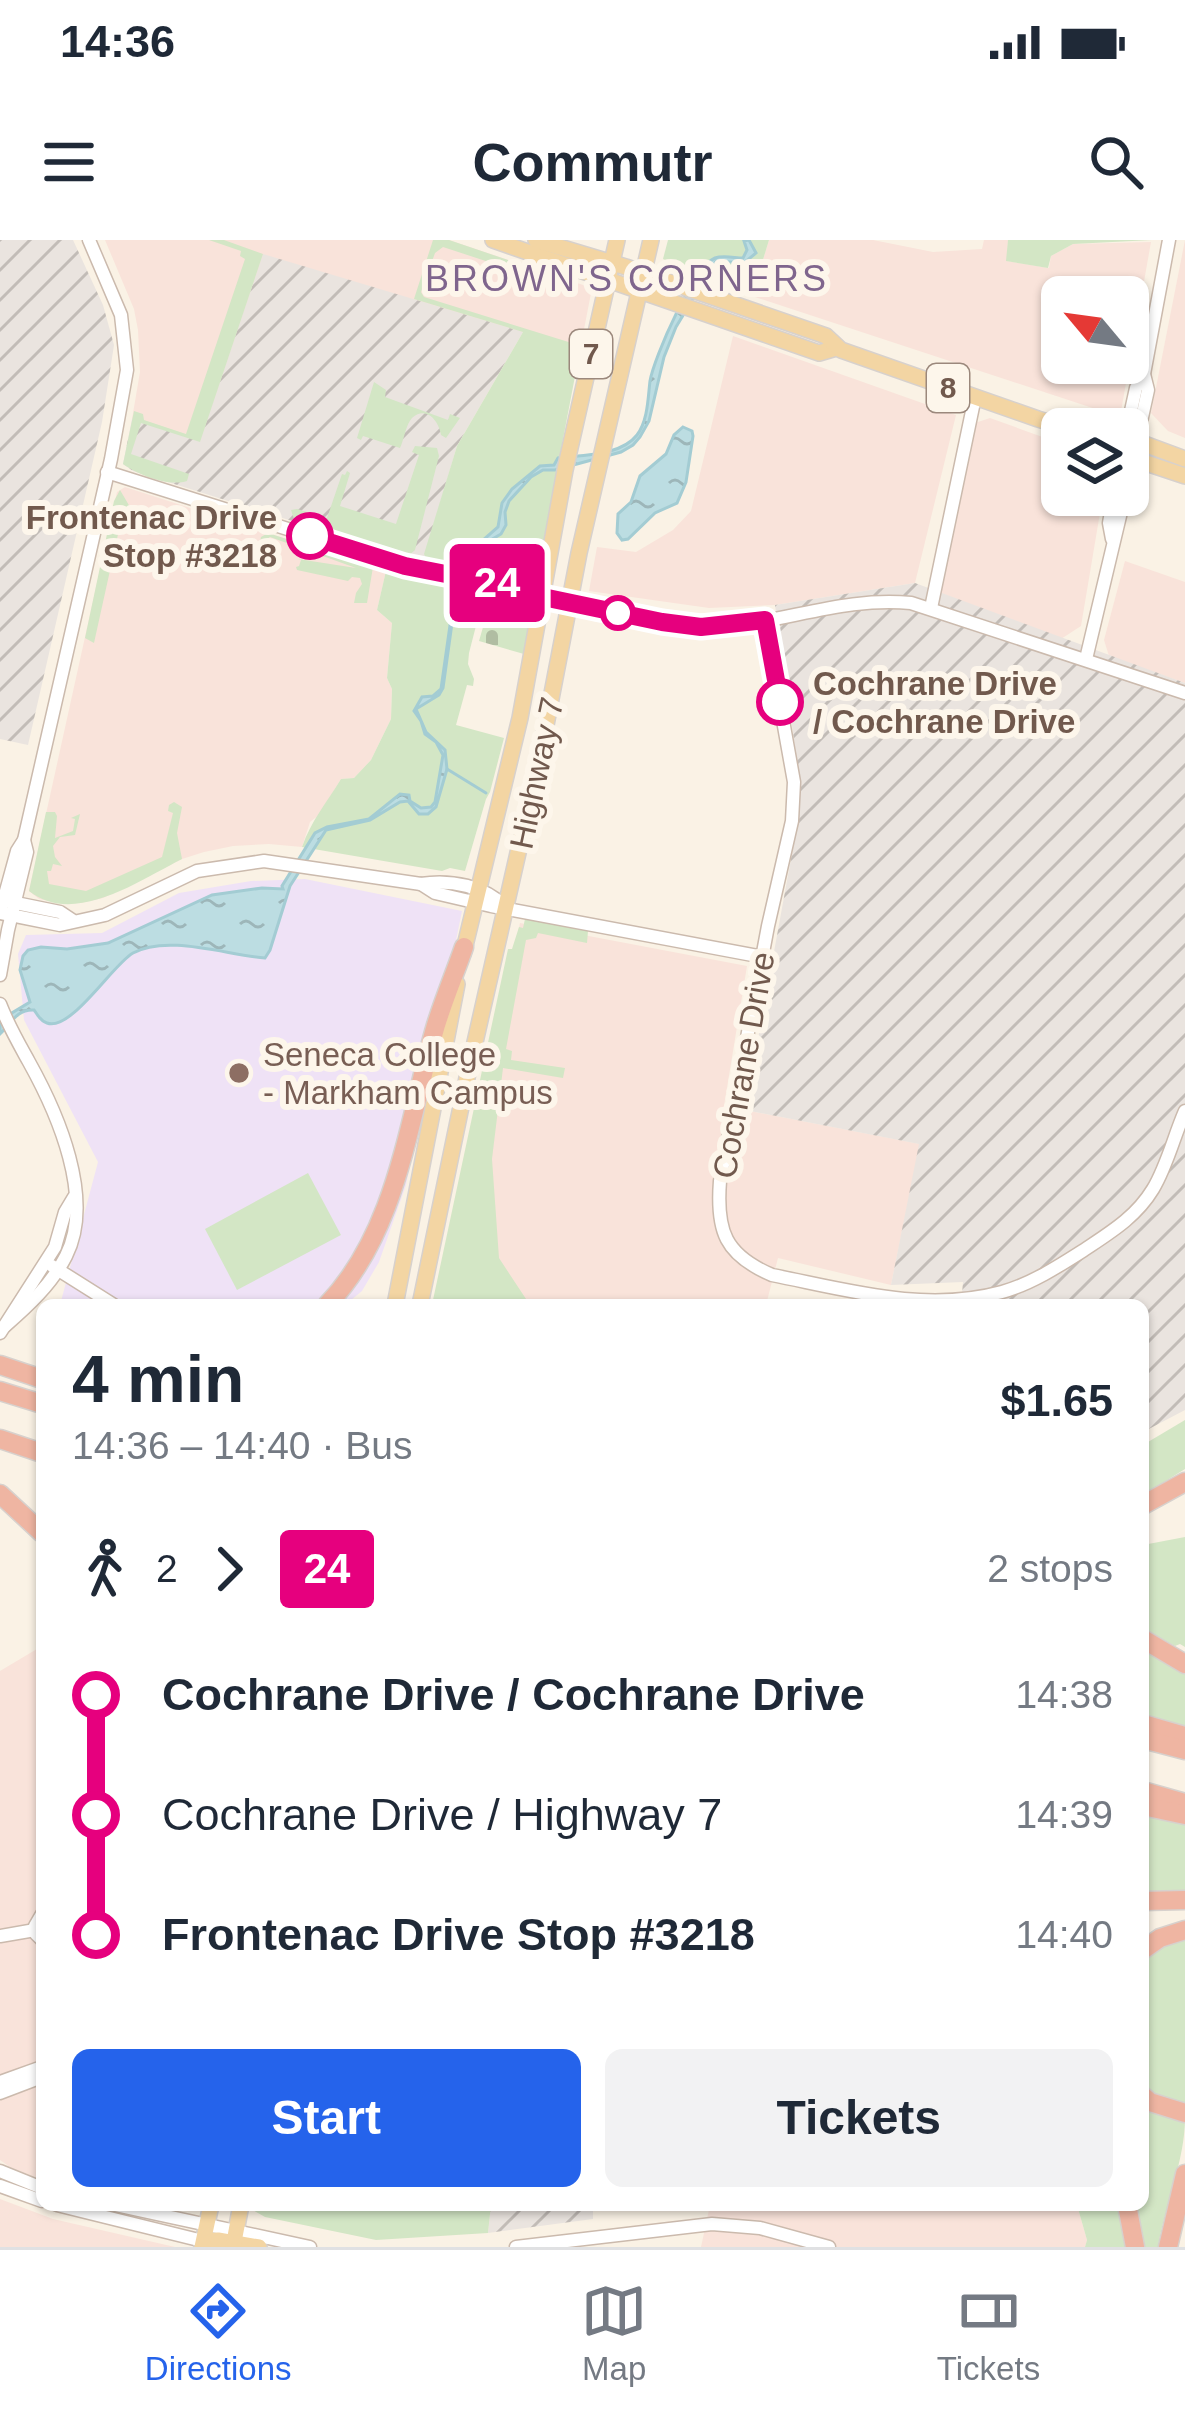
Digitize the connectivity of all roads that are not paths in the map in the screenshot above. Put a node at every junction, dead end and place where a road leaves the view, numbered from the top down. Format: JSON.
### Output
{"nodes":[{"id":1,"x":89,"y":240,"type":"edge"},
{"id":2,"x":493,"y":240,"type":"edge"},
{"id":3,"x":536,"y":240,"type":"edge"},
{"id":4,"x":616,"y":240,"type":"edge"},
{"id":5,"x":651,"y":240,"type":"edge"},
{"id":6,"x":1169,"y":240,"type":"edge"},
{"id":7,"x":609,"y":271,"type":"junction"},
{"id":8,"x":641,"y":282,"type":"junction"},
{"id":9,"x":975,"y":397,"type":"junction"},
{"id":10,"x":1142,"y":408,"type":"edge"},
{"id":11,"x":1041,"y":421,"type":"edge"},
{"id":12,"x":1149,"y":450,"type":"edge"},
{"id":13,"x":1149,"y":455,"type":"edge"},
{"id":14,"x":1185,"y":459,"type":"edge"},
{"id":15,"x":107,"y":472,"type":"junction"},
{"id":16,"x":1185,"y":476,"type":"edge"},
{"id":17,"x":1110,"y":516,"type":"edge"},
{"id":18,"x":1119,"y":516,"type":"edge"},
{"id":19,"x":1113,"y":540,"type":"junction"},
{"id":20,"x":543,"y":597,"type":"junction"},
{"id":21,"x":571,"y":603,"type":"junction"},
{"id":22,"x":931,"y":608,"type":"junction"},
{"id":23,"x":765,"y":620,"type":"junction"},
{"id":24,"x":1086,"y":659,"type":"junction"},
{"id":25,"x":1185,"y":693,"type":"edge"},
{"id":26,"x":476,"y":896,"type":"junction"},
{"id":27,"x":6,"y":906,"type":"edge"},
{"id":28,"x":506,"y":908,"type":"junction"},
{"id":29,"x":464,"y":947,"type":"junction"},
{"id":30,"x":763,"y":957,"type":"junction"},
{"id":31,"x":0,"y":975,"type":"edge"},
{"id":32,"x":0,"y":1004,"type":"edge"},
{"id":33,"x":1185,"y":1111,"type":"edge"},
{"id":34,"x":52,"y":1266,"type":"junction"},
{"id":35,"x":104,"y":1299,"type":"edge"},
{"id":36,"x":332,"y":1299,"type":"edge"},
{"id":37,"x":396,"y":1299,"type":"edge"},
{"id":38,"x":421,"y":1299,"type":"edge"},
{"id":39,"x":906,"y":1299,"type":"edge"},
{"id":40,"x":935,"y":1299,"type":"edge"},
{"id":41,"x":3,"y":1330,"type":"edge"},
{"id":42,"x":0,"y":1363,"type":"edge"},
{"id":43,"x":36,"y":1374,"type":"edge"},
{"id":44,"x":0,"y":1390,"type":"edge"},
{"id":45,"x":36,"y":1402,"type":"edge"},
{"id":46,"x":0,"y":1439,"type":"edge"},
{"id":47,"x":36,"y":1451,"type":"edge"},
{"id":48,"x":1185,"y":1482,"type":"edge"},
{"id":49,"x":0,"y":1495,"type":"edge"},
{"id":50,"x":1149,"y":1502,"type":"edge"},
{"id":51,"x":36,"y":1528,"type":"edge"},
{"id":52,"x":1149,"y":1643,"type":"edge"},
{"id":53,"x":1185,"y":1664,"type":"edge"},
{"id":54,"x":1149,"y":1726,"type":"edge"},
{"id":55,"x":1185,"y":1736,"type":"edge"},
{"id":56,"x":1149,"y":1741,"type":"edge"},
{"id":57,"x":1185,"y":1750,"type":"edge"},
{"id":58,"x":1149,"y":1793,"type":"edge"},
{"id":59,"x":1185,"y":1802,"type":"edge"},
{"id":60,"x":1149,"y":1807,"type":"edge"},
{"id":61,"x":1185,"y":1815,"type":"edge"},
{"id":62,"x":1185,"y":1900,"type":"edge"},
{"id":63,"x":1149,"y":1901,"type":"edge"},
{"id":64,"x":1185,"y":1930,"type":"edge"},
{"id":65,"x":36,"y":1935,"type":"edge"},
{"id":66,"x":0,"y":1936,"type":"edge"},
{"id":67,"x":1149,"y":1946,"type":"edge"},
{"id":68,"x":36,"y":2069,"type":"edge"},
{"id":69,"x":36,"y":2080,"type":"edge"},
{"id":70,"x":0,"y":2082,"type":"edge"},
{"id":71,"x":0,"y":2093,"type":"edge"},
{"id":72,"x":1149,"y":2101,"type":"edge"},
{"id":73,"x":1185,"y":2113,"type":"edge"},
{"id":74,"x":0,"y":2171,"type":"edge"},
{"id":75,"x":1185,"y":2174,"type":"edge"},
{"id":76,"x":0,"y":2186,"type":"edge"},
{"id":77,"x":36,"y":2186,"type":"edge"},
{"id":78,"x":36,"y":2199,"type":"edge"},
{"id":79,"x":85,"y":2211,"type":"edge"},
{"id":80,"x":132,"y":2211,"type":"edge"},
{"id":81,"x":240,"y":2211,"type":"edge"},
{"id":82,"x":1128,"y":2211,"type":"edge"},
{"id":83,"x":204,"y":2237,"type":"edge"},
{"id":84,"x":233,"y":2242,"type":"edge"},
{"id":85,"x":259,"y":2247,"type":"edge"},
{"id":86,"x":310,"y":2247,"type":"edge"},
{"id":87,"x":516,"y":2247,"type":"edge"},
{"id":88,"x":829,"y":2247,"type":"edge"},
{"id":89,"x":1135,"y":2247,"type":"edge"},
{"id":90,"x":1168,"y":2247,"type":"edge"}],
"edges":[{"from":1,"to":15,"type":"street"},
{"from":2,"to":7,"type":"main road","number":"8"},
{"from":3,"to":7,"type":"main road","number":"8"},
{"from":4,"to":7,"type":"main road","name":"Highway 7","number":"7"},
{"from":5,"to":8,"type":"main road","name":"Highway 7","number":"7"},
{"from":6,"to":10,"type":"street"},
{"from":7,"to":8,"type":"main road","number":"8"},
{"from":7,"to":20,"type":"main road","name":"Highway 7","number":"7"},
{"from":8,"to":9,"type":"main road","number":"8"},
{"from":8,"to":21,"type":"main road","name":"Highway 7","number":"7"},
{"from":9,"to":11,"type":"main road","number":"8"},
{"from":9,"to":22,"type":"street"},
{"from":12,"to":14,"type":"main road"},
{"from":13,"to":16,"type":"main road"},
{"from":15,"to":20,"type":"street"},
{"from":15,"to":27,"type":"street"},
{"from":17,"to":19,"type":"street"},
{"from":18,"to":19,"type":"street"},
{"from":19,"to":24,"type":"street"},
{"from":20,"to":21,"type":"street"},
{"from":20,"to":26,"type":"main road","name":"Highway 7","number":"7"},
{"from":21,"to":23,"type":"street"},
{"from":21,"to":28,"type":"main road","name":"Highway 7","number":"7"},
{"from":22,"to":23,"type":"street"},
{"from":22,"to":24,"type":"street"},
{"from":23,"to":30,"type":"street","name":"Cochrane Drive"},
{"from":24,"to":25,"type":"street"},
{"from":26,"to":27,"type":"street"},
{"from":26,"to":28,"type":"street"},
{"from":26,"to":29,"type":"main road","name":"Highway 7","number":"7"},
{"from":27,"to":31,"type":"street"},
{"from":28,"to":30,"type":"street"},
{"from":28,"to":38,"type":"main road","name":"Highway 7","number":"7"},
{"from":29,"to":36,"type":"highway"},
{"from":29,"to":37,"type":"main road","name":"Highway 7","number":"7"},
{"from":30,"to":39,"type":"street","name":"Cochrane Drive"},
{"from":32,"to":34,"type":"street"},
{"from":33,"to":40,"type":"street","name":"Cochrane Drive"},
{"from":34,"to":35,"type":"street"},
{"from":34,"to":41,"type":"street"},
{"from":42,"to":43,"type":"highway"},
{"from":44,"to":45,"type":"highway"},
{"from":46,"to":47,"type":"highway"},
{"from":48,"to":50,"type":"highway"},
{"from":49,"to":51,"type":"highway"},
{"from":52,"to":53,"type":"highway"},
{"from":54,"to":55,"type":"highway"},
{"from":56,"to":57,"type":"highway"},
{"from":58,"to":59,"type":"highway"},
{"from":60,"to":61,"type":"highway"},
{"from":62,"to":63,"type":"highway"},
{"from":64,"to":67,"type":"highway"},
{"from":65,"to":66,"type":"street"},
{"from":68,"to":70,"type":"street"},
{"from":69,"to":71,"type":"street"},
{"from":72,"to":73,"type":"highway"},
{"from":74,"to":77,"type":"street"},
{"from":75,"to":90,"type":"highway"},
{"from":76,"to":78,"type":"street"},
{"from":79,"to":83,"type":"street"},
{"from":80,"to":83,"type":"street"},
{"from":81,"to":84,"type":"main road"},
{"from":82,"to":89,"type":"highway"},
{"from":83,"to":84,"type":"main road"},
{"from":84,"to":85,"type":"main road"},
{"from":84,"to":86,"type":"street"},
{"from":87,"to":88,"type":"street"}]}
